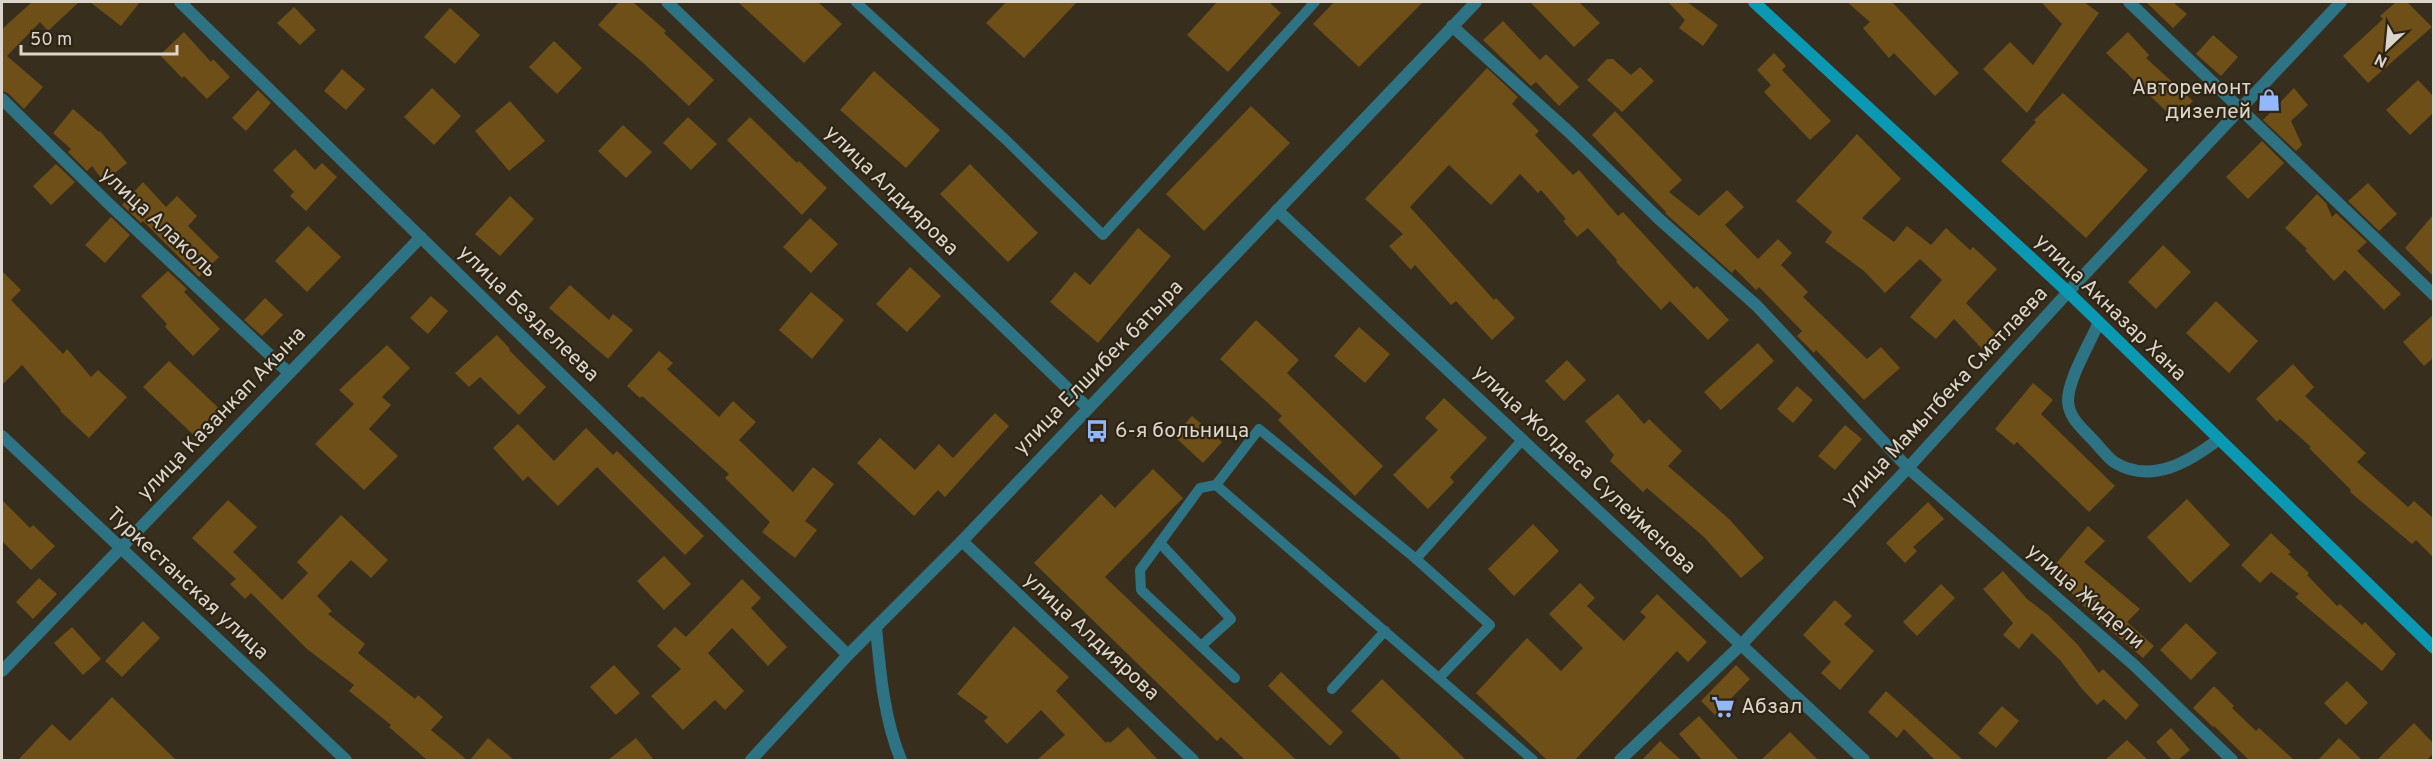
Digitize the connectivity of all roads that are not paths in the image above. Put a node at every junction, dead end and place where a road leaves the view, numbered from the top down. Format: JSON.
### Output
{"nodes":[{"id":1,"x":180,"y":2,"type":"edge"},
{"id":2,"x":667,"y":2,"type":"edge"},
{"id":3,"x":856,"y":2,"type":"edge"},
{"id":4,"x":1314,"y":2,"type":"edge"},
{"id":5,"x":1476,"y":2,"type":"edge"},
{"id":6,"x":1754,"y":2,"type":"edge"},
{"id":7,"x":2129,"y":2,"type":"edge"},
{"id":8,"x":2341,"y":2,"type":"edge"},
{"id":9,"x":1452,"y":26,"type":"junction"},
{"id":10,"x":2,"y":99,"type":"edge"},
{"id":11,"x":2240,"y":109,"type":"junction"},
{"id":12,"x":1277,"y":210,"type":"junction"},
{"id":13,"x":421,"y":237,"type":"junction"},
{"id":14,"x":2068,"y":292,"type":"junction"},
{"id":15,"x":2433,"y":295,"type":"edge"},
{"id":16,"x":2098,"y":324,"type":"junction"},
{"id":17,"x":289,"y":373,"type":"junction"},
{"id":18,"x":1088,"y":408,"type":"junction"},
{"id":19,"x":2,"y":436,"type":"edge"},
{"id":20,"x":1523,"y":439,"type":"junction"},
{"id":21,"x":2219,"y":439,"type":"junction"},
{"id":22,"x":1908,"y":468,"type":"junction"},
{"id":23,"x":1216,"y":485,"type":"junction"},
{"id":24,"x":962,"y":541,"type":"junction"},
{"id":25,"x":1160,"y":543,"type":"junction"},
{"id":26,"x":120,"y":548,"type":"junction"},
{"id":27,"x":1416,"y":559,"type":"junction"},
{"id":28,"x":876,"y":627,"type":"junction"},
{"id":29,"x":1385,"y":631,"type":"junction"},
{"id":30,"x":1742,"y":644,"type":"junction"},
{"id":31,"x":1201,"y":646,"type":"junction"},
{"id":32,"x":2433,"y":648,"type":"edge"},
{"id":33,"x":848,"y":655,"type":"junction"},
{"id":34,"x":2,"y":671,"type":"edge"},
{"id":35,"x":1235,"y":678,"type":"dead end"},
{"id":36,"x":1439,"y":678,"type":"junction"},
{"id":37,"x":1332,"y":689,"type":"dead end"},
{"id":38,"x":346,"y":760,"type":"edge"},
{"id":39,"x":751,"y":760,"type":"edge"},
{"id":40,"x":901,"y":760,"type":"edge"},
{"id":41,"x":1193,"y":760,"type":"edge"},
{"id":42,"x":1533,"y":760,"type":"edge"},
{"id":43,"x":1620,"y":760,"type":"edge"},
{"id":44,"x":1864,"y":760,"type":"edge"},
{"id":45,"x":2232,"y":760,"type":"edge"}],
"edges":[{"from":1,"to":13,"type":"street","name":"улица Безделеева"},
{"from":2,"to":18,"type":"street","name":"улица Алдиярова"},
{"from":3,"to":4,"type":"lane"},
{"from":5,"to":9,"type":"street","name":"улица Елшибек батыра"},
{"from":6,"to":14,"type":"main road","name":"улица Акназар Хана"},
{"from":7,"to":11,"type":"street"},
{"from":8,"to":11,"type":"street","name":"улица Мамытбека Сматлаева"},
{"from":9,"to":12,"type":"street","name":"улица Елшибек батыра"},
{"from":9,"to":22,"type":"street","name":"улица Жидели"},
{"from":10,"to":17,"type":"street","name":"улица Алаколь"},
{"from":11,"to":14,"type":"street","name":"улица Мамытбека Сматлаева"},
{"from":11,"to":15,"type":"street"},
{"from":12,"to":18,"type":"street","name":"улица Елшибек батыра"},
{"from":12,"to":20,"type":"street","name":"улица Жолдаса Сулейменова"},
{"from":13,"to":17,"type":"street","name":"улица Казанкап Акына"},
{"from":13,"to":33,"type":"street","name":"улица Безделеева"},
{"from":14,"to":16,"type":"main road","name":"улица Акназар Хана"},
{"from":14,"to":22,"type":"street","name":"улица Мамытбека Сматлаева"},
{"from":16,"to":21,"type":"main road","name":"улица Акназар Хана"},
{"from":16,"to":21,"type":"street"},
{"from":17,"to":26,"type":"street","name":"улица Казанкап Акына"},
{"from":18,"to":24,"type":"street","name":"улица Елшибек батыра"},
{"from":19,"to":26,"type":"street","name":"Туркестанская улица"},
{"from":20,"to":27,"type":"lane"},
{"from":20,"to":30,"type":"street","name":"улица Жолдаса Сулейменова"},
{"from":21,"to":32,"type":"main road","name":"улица Акназар Хана"},
{"from":22,"to":30,"type":"street","name":"улица Мамытбека Сматлаева"},
{"from":22,"to":45,"type":"street","name":"улица Жидели"},
{"from":23,"to":25,"type":"lane"},
{"from":23,"to":27,"type":"lane"},
{"from":23,"to":29,"type":"lane"},
{"from":24,"to":28,"type":"street","name":"улица Елшибек батыра"},
{"from":24,"to":41,"type":"street","name":"улица Алдиярова"},
{"from":25,"to":31,"type":"lane"},
{"from":25,"to":31,"type":"lane"},
{"from":26,"to":34,"type":"street","name":"улица Казанкап Акына"},
{"from":26,"to":38,"type":"street","name":"Туркестанская улица"},
{"from":27,"to":36,"type":"lane"},
{"from":28,"to":33,"type":"street","name":"улица Елшибек батыра"},
{"from":28,"to":40,"type":"street"},
{"from":29,"to":36,"type":"lane"},
{"from":29,"to":37,"type":"lane"},
{"from":30,"to":43,"type":"street","name":"улица Мамытбека Сматлаева"},
{"from":30,"to":44,"type":"street","name":"улица Жолдаса Сулейменова"},
{"from":31,"to":35,"type":"lane"},
{"from":33,"to":39,"type":"street","name":"улица Елшибек батыра"},
{"from":36,"to":42,"type":"lane"}]}
